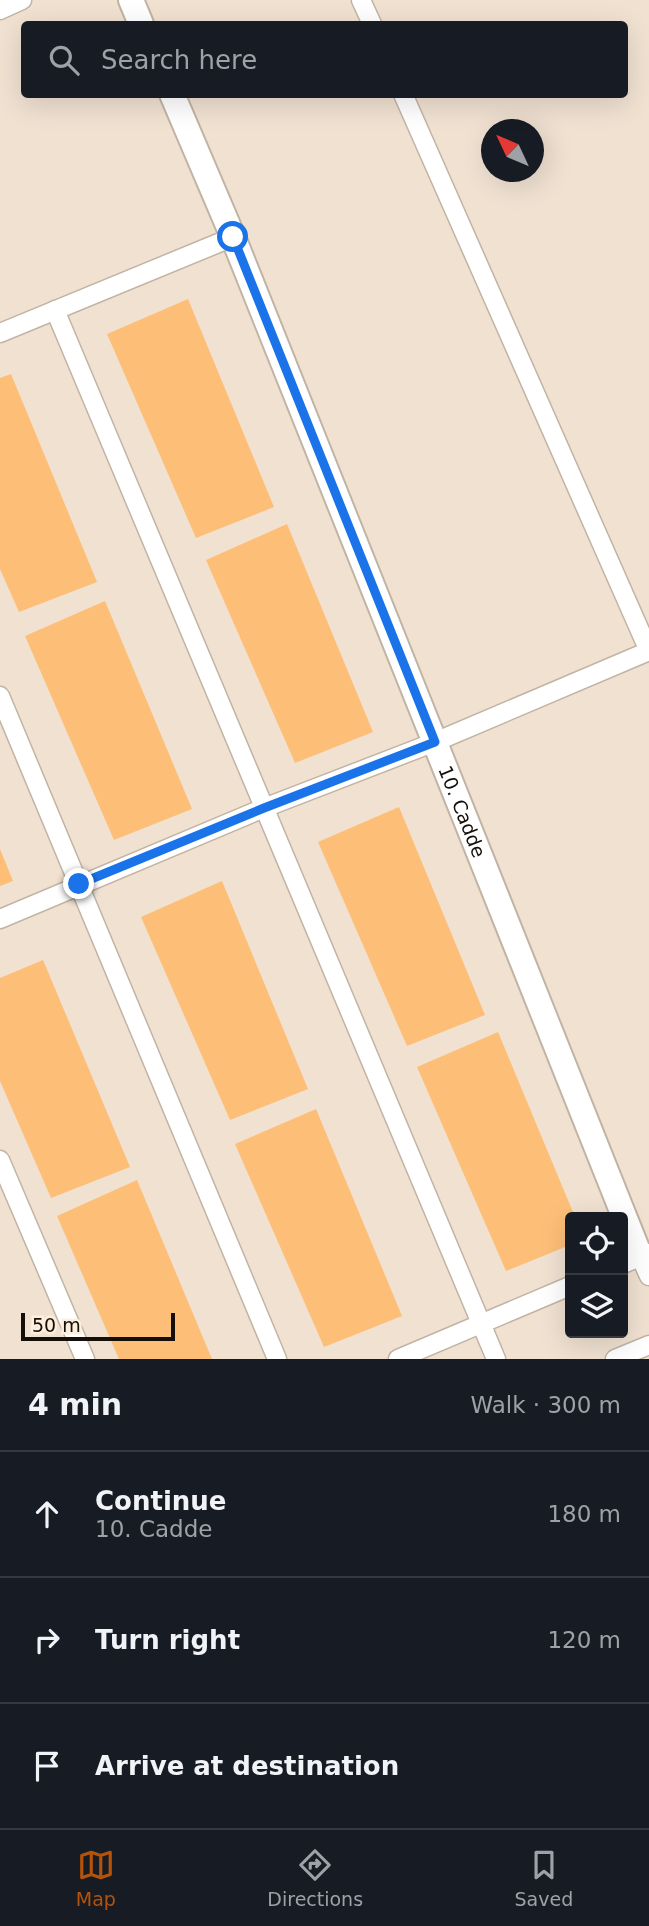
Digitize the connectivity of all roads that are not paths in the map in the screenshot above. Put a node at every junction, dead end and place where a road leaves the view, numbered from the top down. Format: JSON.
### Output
{"nodes":[{"id":1,"x":23,"y":0,"type":"edge"},
{"id":2,"x":131,"y":0,"type":"edge"},
{"id":3,"x":361,"y":0,"type":"edge"},
{"id":4,"x":0,"y":10,"type":"edge"},
{"id":5,"x":140,"y":21,"type":"edge"},
{"id":6,"x":371,"y":21,"type":"edge"},
{"id":7,"x":174,"y":98,"type":"edge"},
{"id":8,"x":405,"y":98,"type":"edge"},
{"id":9,"x":233,"y":237,"type":"junction"},
{"id":10,"x":55,"y":310,"type":"junction"},
{"id":11,"x":0,"y":332,"type":"edge"},
{"id":12,"x":649,"y":651,"type":"edge"},
{"id":13,"x":0,"y":696,"type":"edge"},
{"id":14,"x":435,"y":742,"type":"junction"},
{"id":15,"x":264,"y":808,"type":"junction"},
{"id":16,"x":79,"y":884,"type":"junction"},
{"id":17,"x":0,"y":919,"type":"edge"},
{"id":18,"x":0,"y":1160,"type":"edge"},
{"id":19,"x":640,"y":1262,"type":"edge"},
{"id":20,"x":565,"y":1288,"type":"edge"},
{"id":21,"x":481,"y":1324,"type":"junction"},
{"id":22,"x":649,"y":1345,"type":"edge"},
{"id":23,"x":85,"y":1359,"type":"edge"},
{"id":24,"x":277,"y":1359,"type":"edge"},
{"id":25,"x":398,"y":1359,"type":"edge"},
{"id":26,"x":496,"y":1359,"type":"edge"},
{"id":27,"x":615,"y":1359,"type":"edge"}],
"edges":[{"from":1,"to":4,"type":"street"},
{"from":2,"to":5,"type":"street"},
{"from":3,"to":6,"type":"street"},
{"from":7,"to":9,"type":"street","name":"10. Cadde"},
{"from":8,"to":12,"type":"street"},
{"from":9,"to":10,"type":"street"},
{"from":9,"to":14,"type":"street","name":"10. Cadde"},
{"from":10,"to":11,"type":"street"},
{"from":10,"to":15,"type":"street"},
{"from":12,"to":14,"type":"street"},
{"from":13,"to":16,"type":"street"},
{"from":14,"to":15,"type":"street"},
{"from":14,"to":19,"type":"street","name":"10. Cadde"},
{"from":15,"to":16,"type":"street"},
{"from":15,"to":21,"type":"street"},
{"from":16,"to":17,"type":"street"},
{"from":16,"to":24,"type":"street"},
{"from":18,"to":23,"type":"street"},
{"from":20,"to":21,"type":"street"},
{"from":21,"to":25,"type":"street"},
{"from":21,"to":26,"type":"street"},
{"from":22,"to":27,"type":"street"}]}
